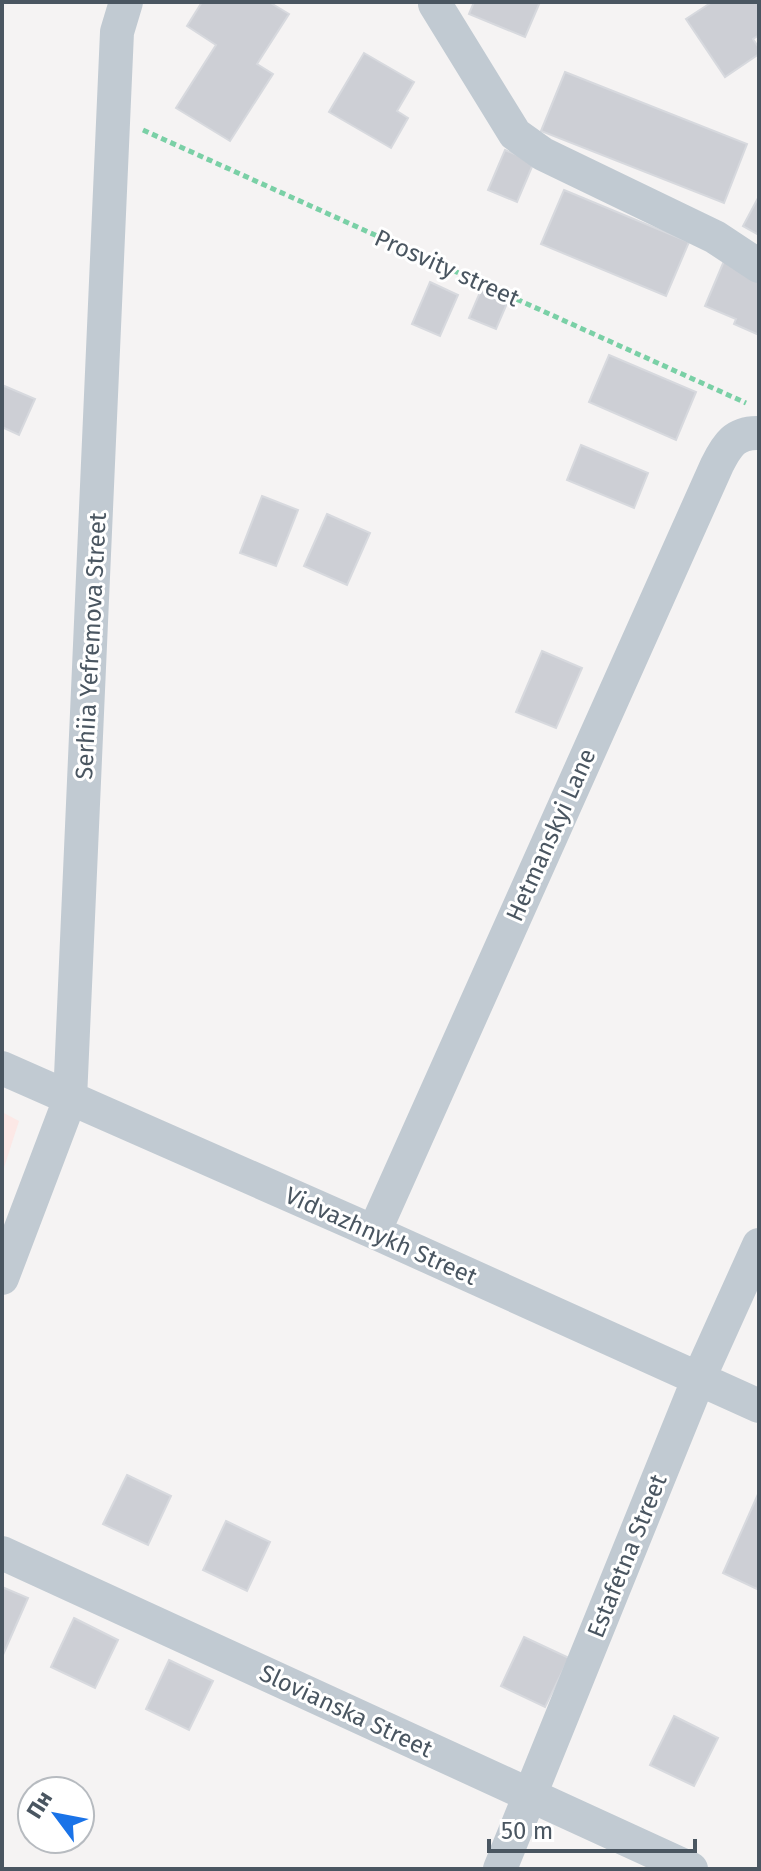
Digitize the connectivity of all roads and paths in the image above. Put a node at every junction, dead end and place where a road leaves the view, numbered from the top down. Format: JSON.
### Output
{"nodes":[{"id":1,"x":126,"y":2,"type":"edge"},
{"id":2,"x":428,"y":3,"type":"edge"},
{"id":3,"x":115,"y":117,"type":"junction"},
{"id":4,"x":759,"y":266,"type":"edge"},
{"id":5,"x":746,"y":435,"type":"edge"},
{"id":6,"x":2,"y":1068,"type":"edge"},
{"id":7,"x":70,"y":1099,"type":"junction"},
{"id":8,"x":374,"y":1232,"type":"junction"},
{"id":9,"x":759,"y":1245,"type":"edge"},
{"id":10,"x":2,"y":1278,"type":"edge"},
{"id":11,"x":699,"y":1378,"type":"junction"},
{"id":12,"x":759,"y":1406,"type":"edge"},
{"id":13,"x":2,"y":1553,"type":"edge"},
{"id":14,"x":529,"y":1796,"type":"junction"},
{"id":15,"x":500,"y":1869,"type":"edge"},
{"id":16,"x":691,"y":1869,"type":"edge"}],
"edges":[{"from":1,"to":3,"type":"street","name":"Serhiia Yefremova Street"},
{"from":2,"to":4,"type":"street"},
{"from":3,"to":5,"type":"path","name":"Prosvity street"},
{"from":3,"to":7,"type":"street","name":"Serhiia Yefremova Street"},
{"from":5,"to":8,"type":"street","name":"Hetmanskyi Lane"},
{"from":6,"to":7,"type":"street","name":"Vidvazhnykh Street"},
{"from":7,"to":8,"type":"street","name":"Vidvazhnykh Street"},
{"from":7,"to":10,"type":"street","name":"Serhiia Yefremova Street"},
{"from":8,"to":11,"type":"street","name":"Vidvazhnykh Street"},
{"from":9,"to":11,"type":"street","name":"Estafetna Street"},
{"from":11,"to":12,"type":"street","name":"Vidvazhnykh Street"},
{"from":11,"to":14,"type":"street","name":"Estafetna Street"},
{"from":13,"to":14,"type":"street","name":"Slovianska Street"},
{"from":14,"to":15,"type":"street","name":"Estafetna Street"},
{"from":14,"to":16,"type":"street","name":"Slovianska Street"}]}
